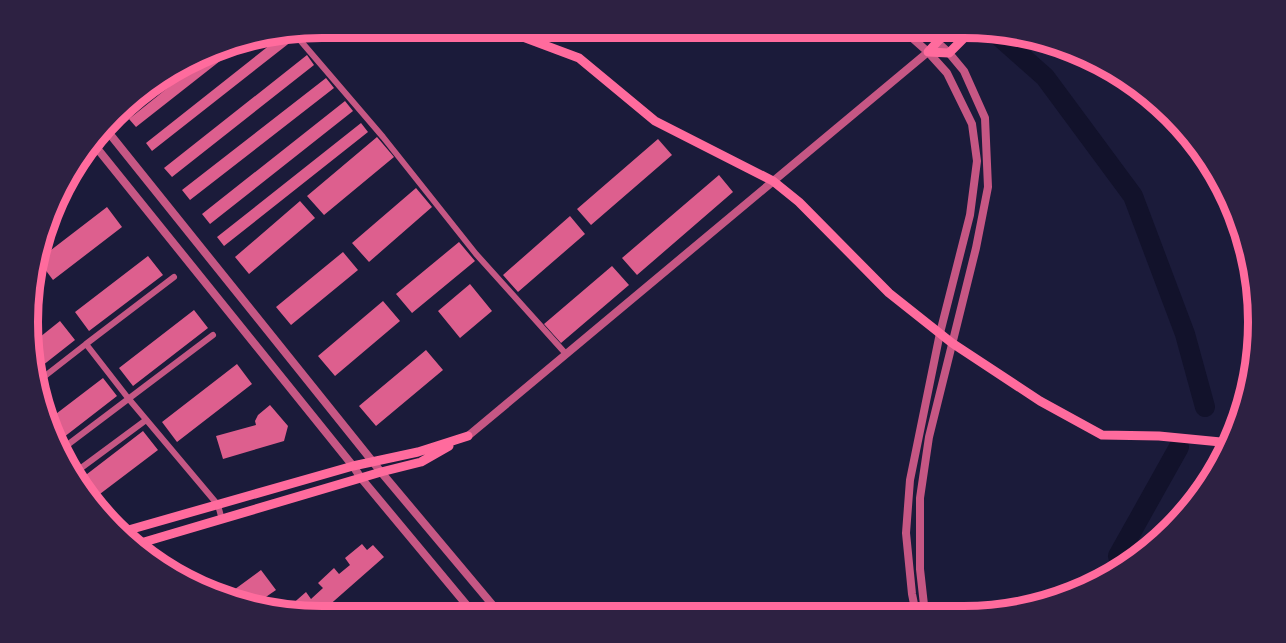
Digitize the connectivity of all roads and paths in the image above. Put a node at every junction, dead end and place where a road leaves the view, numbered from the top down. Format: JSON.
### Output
{"nodes":[{"id":1,"x":299,"y":38,"type":"edge"},
{"id":2,"x":525,"y":38,"type":"edge"},
{"id":3,"x":912,"y":38,"type":"edge"},
{"id":4,"x":935,"y":38,"type":"edge"},
{"id":5,"x":964,"y":38,"type":"edge"},
{"id":6,"x":938,"y":40,"type":"junction"},
{"id":7,"x":928,"y":52,"type":"junction"},
{"id":8,"x":949,"y":52,"type":"junction"},
{"id":9,"x":109,"y":133,"type":"edge"},
{"id":10,"x":97,"y":148,"type":"edge"},
{"id":11,"x":773,"y":181,"type":"junction"},
{"id":12,"x":174,"y":277,"type":"dead end"},
{"id":13,"x":940,"y":333,"type":"junction"},
{"id":14,"x":213,"y":335,"type":"dead end"},
{"id":15,"x":952,"y":343,"type":"junction"},
{"id":16,"x":86,"y":344,"type":"junction"},
{"id":17,"x":566,"y":354,"type":"junction"},
{"id":18,"x":43,"y":377,"type":"edge"},
{"id":19,"x":128,"y":398,"type":"junction"},
{"id":20,"x":146,"y":420,"type":"junction"},
{"id":21,"x":468,"y":436,"type":"junction"},
{"id":22,"x":1221,"y":442,"type":"edge"},
{"id":23,"x":66,"y":446,"type":"edge"},
{"id":24,"x":374,"y":461,"type":"junction"},
{"id":25,"x":353,"y":466,"type":"junction"},
{"id":26,"x":79,"y":469,"type":"edge"},
{"id":27,"x":381,"y":472,"type":"junction"},
{"id":28,"x":361,"y":478,"type":"junction"},
{"id":29,"x":218,"y":506,"type":"junction"},
{"id":30,"x":222,"y":520,"type":"junction"},
{"id":31,"x":129,"y":530,"type":"edge"},
{"id":32,"x":142,"y":542,"type":"edge"},
{"id":33,"x":468,"y":606,"type":"edge"},
{"id":34,"x":493,"y":606,"type":"edge"},
{"id":35,"x":914,"y":606,"type":"edge"},
{"id":36,"x":924,"y":606,"type":"edge"}],
"edges":[{"from":1,"to":17,"type":"street"},
{"from":2,"to":11,"type":"main road"},
{"from":3,"to":7,"type":"street"},
{"from":4,"to":6,"type":"street"},
{"from":5,"to":8,"type":"main road"},
{"from":6,"to":7,"type":"main road"},
{"from":6,"to":8,"type":"street"},
{"from":7,"to":8,"type":"main road"},
{"from":7,"to":11,"type":"street"},
{"from":7,"to":13,"type":"street"},
{"from":8,"to":15,"type":"street"},
{"from":9,"to":24,"type":"street"},
{"from":10,"to":25,"type":"street"},
{"from":11,"to":13,"type":"main road"},
{"from":11,"to":17,"type":"street"},
{"from":12,"to":16,"type":"street"},
{"from":13,"to":15,"type":"main road"},
{"from":13,"to":35,"type":"street"},
{"from":14,"to":19,"type":"street"},
{"from":15,"to":22,"type":"main road"},
{"from":15,"to":36,"type":"street"},
{"from":16,"to":18,"type":"street"},
{"from":16,"to":19,"type":"street"},
{"from":17,"to":21,"type":"street"},
{"from":19,"to":20,"type":"street"},
{"from":19,"to":23,"type":"street"},
{"from":20,"to":26,"type":"street"},
{"from":20,"to":29,"type":"street"},
{"from":21,"to":24,"type":"main road"},
{"from":21,"to":27,"type":"main road"},
{"from":24,"to":25,"type":"main road"},
{"from":24,"to":27,"type":"street"},
{"from":25,"to":28,"type":"street"},
{"from":25,"to":29,"type":"main road"},
{"from":27,"to":28,"type":"main road"},
{"from":27,"to":34,"type":"street"},
{"from":28,"to":30,"type":"main road"},
{"from":28,"to":33,"type":"street"},
{"from":29,"to":30,"type":"street"},
{"from":29,"to":31,"type":"main road"},
{"from":30,"to":32,"type":"main road"}]}
